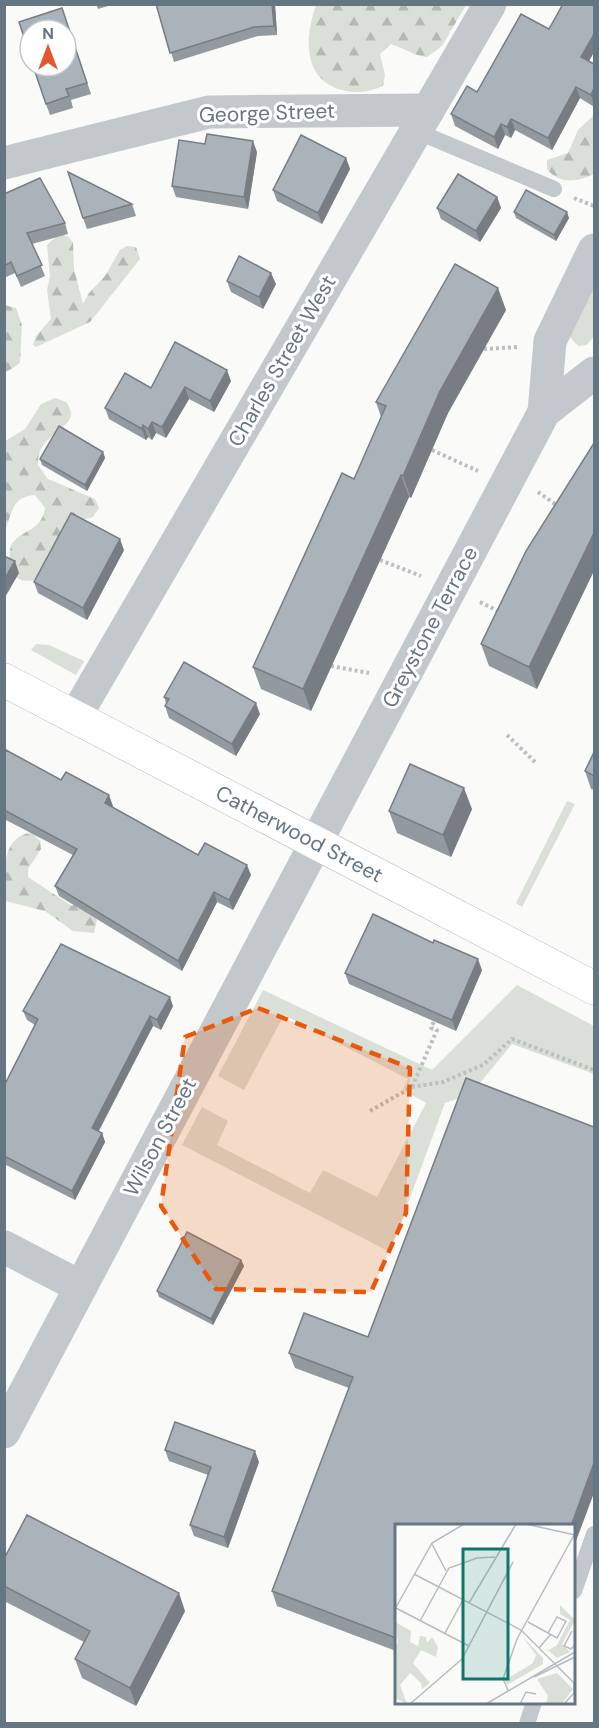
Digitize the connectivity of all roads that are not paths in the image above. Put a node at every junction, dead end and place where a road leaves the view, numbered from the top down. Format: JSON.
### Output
{"nodes":[{"id":1,"x":490,"y":4,"type":"edge"},
{"id":2,"x":422,"y":121,"type":"junction"},
{"id":3,"x":4,"y":163,"type":"edge"},
{"id":4,"x":554,"y":189,"type":"dead end"},
{"id":5,"x":594,"y":250,"type":"edge"},
{"id":6,"x":594,"y":373,"type":"edge"},
{"id":7,"x":544,"y":412,"type":"junction"},
{"id":8,"x":4,"y":680,"type":"edge"},
{"id":9,"x":75,"y":717,"type":"junction"},
{"id":10,"x":316,"y":843,"type":"junction"},
{"id":11,"x":594,"y":988,"type":"edge"},
{"id":12,"x":4,"y":1247,"type":"edge"},
{"id":13,"x":81,"y":1287,"type":"junction"},
{"id":14,"x":4,"y":1432,"type":"edge"},
{"id":15,"x":594,"y":1534,"type":"edge"},
{"id":16,"x":575,"y":1586,"type":"edge"},
{"id":17,"x":533,"y":1704,"type":"edge"},
{"id":18,"x":527,"y":1724,"type":"edge"}],
"edges":[{"from":1,"to":2,"type":"street","name":"Charles Street West"},
{"from":2,"to":3,"type":"street","name":"George Street"},
{"from":2,"to":4,"type":"lane"},
{"from":2,"to":9,"type":"street","name":"Charles Street West"},
{"from":5,"to":7,"type":"street","name":"Greystone Terrace"},
{"from":6,"to":7,"type":"street","name":"Greystone Terrace"},
{"from":7,"to":10,"type":"street","name":"Greystone Terrace"},
{"from":8,"to":9,"type":"main road","name":"Catherwood Street"},
{"from":9,"to":10,"type":"main road","name":"Catherwood Street"},
{"from":10,"to":11,"type":"main road","name":"Catherwood Street"},
{"from":10,"to":13,"type":"street","name":"Wilson Street"},
{"from":12,"to":13,"type":"street"},
{"from":13,"to":14,"type":"street","name":"Wilson Street"},
{"from":15,"to":16,"type":"lane"},
{"from":17,"to":18,"type":"lane"}]}
